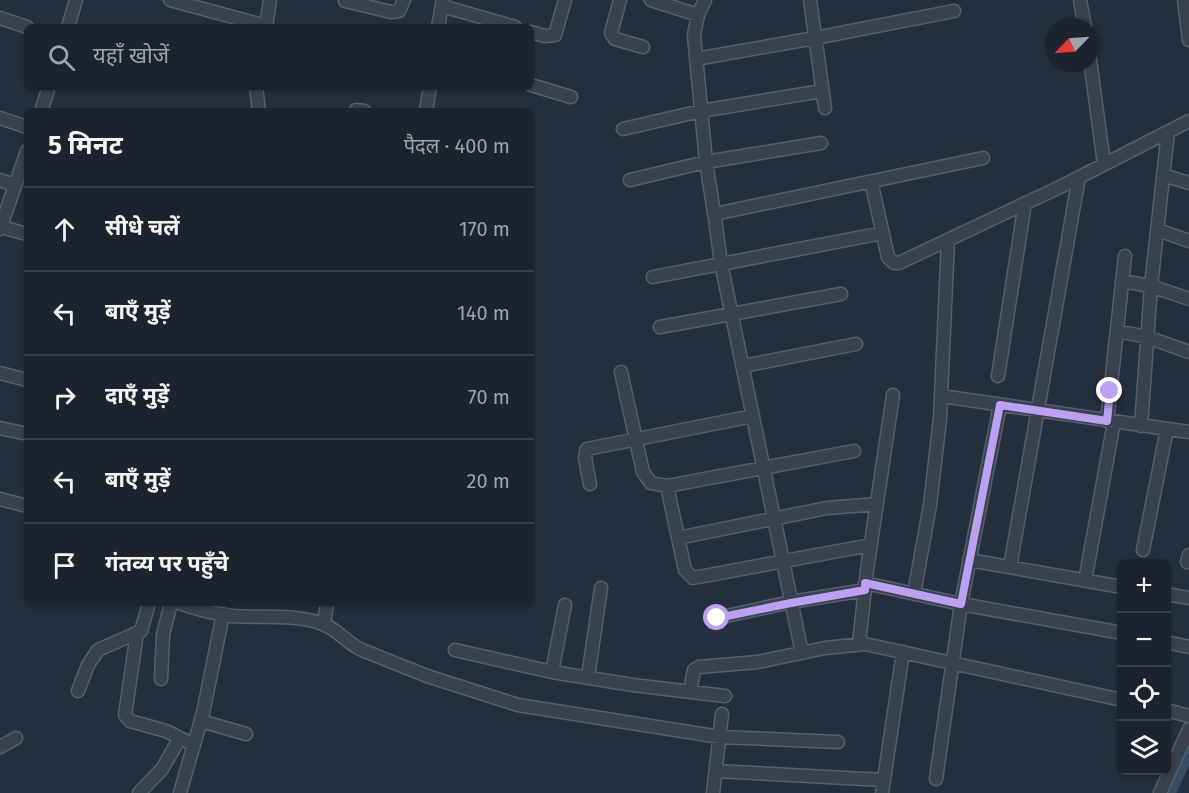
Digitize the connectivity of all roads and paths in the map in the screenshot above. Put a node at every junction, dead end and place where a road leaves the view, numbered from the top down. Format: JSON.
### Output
{"nodes":[{"id":1,"x":75,"y":0,"type":"edge"},
{"id":2,"x":170,"y":0,"type":"edge"},
{"id":3,"x":270,"y":0,"type":"edge"},
{"id":4,"x":404,"y":0,"type":"edge"},
{"id":5,"x":565,"y":0,"type":"edge"},
{"id":6,"x":620,"y":0,"type":"edge"},
{"id":7,"x":651,"y":0,"type":"edge"},
{"id":8,"x":705,"y":0,"type":"edge"},
{"id":9,"x":810,"y":0,"type":"edge"},
{"id":10,"x":1080,"y":0,"type":"edge"},
{"id":11,"x":1184,"y":0,"type":"edge"},
{"id":12,"x":345,"y":1,"type":"edge"},
{"id":13,"x":443,"y":3,"type":"edge"},
{"id":14,"x":207,"y":5,"type":"edge"},
{"id":15,"x":954,"y":11,"type":"dead end"},
{"id":16,"x":698,"y":15,"type":"junction"},
{"id":17,"x":0,"y":18,"type":"edge"},
{"id":18,"x":1083,"y":18,"type":"edge"},
{"id":19,"x":69,"y":24,"type":"edge"},
{"id":20,"x":258,"y":24,"type":"edge"},
{"id":21,"x":266,"y":24,"type":"edge"},
{"id":22,"x":439,"y":24,"type":"edge"},
{"id":23,"x":506,"y":24,"type":"edge"},
{"id":24,"x":24,"y":26,"type":"edge"},
{"id":25,"x":534,"y":33,"type":"edge"},
{"id":26,"x":815,"y":38,"type":"junction"},
{"id":27,"x":1189,"y":40,"type":"edge"},
{"id":28,"x":643,"y":47,"type":"dead end"},
{"id":29,"x":696,"y":59,"type":"junction"},
{"id":30,"x":1092,"y":72,"type":"edge"},
{"id":31,"x":534,"y":86,"type":"edge"},
{"id":32,"x":48,"y":90,"type":"edge"},
{"id":33,"x":256,"y":90,"type":"edge"},
{"id":34,"x":430,"y":90,"type":"edge"},
{"id":35,"x":822,"y":91,"type":"junction"},
{"id":36,"x":571,"y":97,"type":"dead end"},
{"id":37,"x":42,"y":108,"type":"edge"},
{"id":38,"x":259,"y":108,"type":"edge"},
{"id":39,"x":430,"y":108,"type":"edge"},
{"id":40,"x":825,"y":108,"type":"dead end"},
{"id":41,"x":701,"y":111,"type":"junction"},
{"id":42,"x":0,"y":118,"type":"edge"},
{"id":43,"x":1189,"y":122,"type":"edge"},
{"id":44,"x":24,"y":127,"type":"edge"},
{"id":45,"x":623,"y":129,"type":"dead end"},
{"id":46,"x":1168,"y":132,"type":"junction"},
{"id":47,"x":821,"y":143,"type":"dead end"},
{"id":48,"x":983,"y":158,"type":"dead end"},
{"id":49,"x":706,"y":162,"type":"junction"},
{"id":50,"x":24,"y":163,"type":"edge"},
{"id":51,"x":1104,"y":164,"type":"junction"},
{"id":52,"x":1163,"y":175,"type":"junction"},
{"id":53,"x":1078,"y":177,"type":"junction"},
{"id":54,"x":0,"y":180,"type":"edge"},
{"id":55,"x":20,"y":180,"type":"edge"},
{"id":56,"x":630,"y":180,"type":"dead end"},
{"id":57,"x":871,"y":181,"type":"junction"},
{"id":58,"x":1189,"y":183,"type":"edge"},
{"id":59,"x":1025,"y":203,"type":"junction"},
{"id":60,"x":715,"y":219,"type":"junction"},
{"id":61,"x":0,"y":228,"type":"edge"},
{"id":62,"x":1158,"y":230,"type":"junction"},
{"id":63,"x":24,"y":233,"type":"edge"},
{"id":64,"x":883,"y":233,"type":"junction"},
{"id":65,"x":948,"y":240,"type":"junction"},
{"id":66,"x":1189,"y":241,"type":"edge"},
{"id":67,"x":1125,"y":256,"type":"dead end"},
{"id":68,"x":721,"y":263,"type":"junction"},
{"id":69,"x":653,"y":277,"type":"dead end"},
{"id":70,"x":1122,"y":281,"type":"junction"},
{"id":71,"x":1151,"y":286,"type":"junction"},
{"id":72,"x":841,"y":294,"type":"dead end"},
{"id":73,"x":1189,"y":298,"type":"edge"},
{"id":74,"x":732,"y":315,"type":"junction"},
{"id":75,"x":660,"y":327,"type":"dead end"},
{"id":76,"x":1117,"y":331,"type":"junction"},
{"id":77,"x":1147,"y":337,"type":"junction"},
{"id":78,"x":856,"y":345,"type":"dead end"},
{"id":79,"x":1189,"y":352,"type":"edge"},
{"id":80,"x":743,"y":366,"type":"junction"},
{"id":81,"x":621,"y":372,"type":"dead end"},
{"id":82,"x":0,"y":373,"type":"edge"},
{"id":83,"x":998,"y":376,"type":"dead end"},
{"id":84,"x":24,"y":379,"type":"edge"},
{"id":85,"x":893,"y":395,"type":"dead end"},
{"id":86,"x":941,"y":396,"type":"junction"},
{"id":87,"x":1000,"y":405,"type":"junction"},
{"id":88,"x":1038,"y":411,"type":"junction"},
{"id":89,"x":753,"y":416,"type":"junction"},
{"id":90,"x":1111,"y":422,"type":"junction"},
{"id":91,"x":1142,"y":426,"type":"junction"},
{"id":92,"x":0,"y":428,"type":"edge"},
{"id":93,"x":1167,"y":429,"type":"junction"},
{"id":94,"x":1189,"y":432,"type":"edge"},
{"id":95,"x":22,"y":433,"type":"dead end"},
{"id":96,"x":635,"y":439,"type":"junction"},
{"id":97,"x":854,"y":451,"type":"dead end"},
{"id":98,"x":764,"y":468,"type":"junction"},
{"id":99,"x":590,"y":484,"type":"dead end"},
{"id":100,"x":667,"y":486,"type":"junction"},
{"id":101,"x":0,"y":499,"type":"edge"},
{"id":102,"x":877,"y":504,"type":"junction"},
{"id":103,"x":24,"y":505,"type":"edge"},
{"id":104,"x":774,"y":518,"type":"junction"},
{"id":105,"x":678,"y":538,"type":"junction"},
{"id":106,"x":871,"y":545,"type":"junction"},
{"id":107,"x":1143,"y":550,"type":"dead end"},
{"id":108,"x":969,"y":560,"type":"junction"},
{"id":109,"x":782,"y":561,"type":"junction"},
{"id":110,"x":1010,"y":567,"type":"junction"},
{"id":111,"x":1085,"y":581,"type":"junction"},
{"id":112,"x":1117,"y":586,"type":"edge"},
{"id":113,"x":865,"y":587,"type":"junction"},
{"id":114,"x":601,"y":588,"type":"dead end"},
{"id":115,"x":914,"y":594,"type":"junction"},
{"id":116,"x":1171,"y":595,"type":"edge"},
{"id":117,"x":1189,"y":598,"type":"edge"},
{"id":118,"x":791,"y":603,"type":"junction"},
{"id":119,"x":961,"y":604,"type":"junction"},
{"id":120,"x":565,"y":605,"type":"dead end"},
{"id":121,"x":148,"y":606,"type":"edge"},
{"id":122,"x":170,"y":606,"type":"edge"},
{"id":123,"x":191,"y":606,"type":"edge"},
{"id":124,"x":327,"y":606,"type":"edge"},
{"id":125,"x":223,"y":614,"type":"junction"},
{"id":126,"x":717,"y":618,"type":"dead end"},
{"id":127,"x":324,"y":624,"type":"junction"},
{"id":128,"x":1117,"y":632,"type":"edge"},
{"id":129,"x":137,"y":633,"type":"junction"},
{"id":130,"x":1171,"y":643,"type":"edge"},
{"id":131,"x":859,"y":644,"type":"junction"},
{"id":132,"x":1189,"y":646,"type":"edge"},
{"id":133,"x":455,"y":650,"type":"dead end"},
{"id":134,"x":903,"y":652,"type":"junction"},
{"id":135,"x":802,"y":653,"type":"junction"},
{"id":136,"x":951,"y":663,"type":"junction"},
{"id":137,"x":552,"y":672,"type":"junction"},
{"id":138,"x":588,"y":678,"type":"junction"},
{"id":139,"x":161,"y":679,"type":"dead end"},
{"id":140,"x":78,"y":690,"type":"dead end"},
{"id":141,"x":690,"y":691,"type":"junction"},
{"id":142,"x":725,"y":696,"type":"dead end"},
{"id":143,"x":1117,"y":699,"type":"edge"},
{"id":144,"x":1171,"y":711,"type":"edge"},
{"id":145,"x":722,"y":714,"type":"dead end"},
{"id":146,"x":1189,"y":716,"type":"edge"},
{"id":147,"x":201,"y":721,"type":"junction"},
{"id":148,"x":1189,"y":729,"type":"edge"},
{"id":149,"x":246,"y":734,"type":"dead end"},
{"id":150,"x":720,"y":737,"type":"junction"},
{"id":151,"x":16,"y":738,"type":"dead end"},
{"id":152,"x":180,"y":738,"type":"junction"},
{"id":153,"x":838,"y":742,"type":"dead end"},
{"id":154,"x":194,"y":745,"type":"junction"},
{"id":155,"x":0,"y":747,"type":"edge"},
{"id":156,"x":716,"y":771,"type":"junction"},
{"id":157,"x":936,"y":778,"type":"dead end"},
{"id":158,"x":884,"y":780,"type":"junction"},
{"id":159,"x":139,"y":793,"type":"edge"},
{"id":160,"x":180,"y":793,"type":"edge"},
{"id":161,"x":713,"y":793,"type":"edge"},
{"id":162,"x":882,"y":793,"type":"edge"},
{"id":163,"x":1160,"y":793,"type":"edge"}],
"edges":[{"from":1,"to":19,"type":"street"},
{"from":2,"to":14,"type":"street"},
{"from":3,"to":21,"type":"street"},
{"from":4,"to":12,"type":"street"},
{"from":5,"to":25,"type":"street"},
{"from":6,"to":28,"type":"street"},
{"from":7,"to":16,"type":"street"},
{"from":8,"to":16,"type":"street"},
{"from":9,"to":26,"type":"street"},
{"from":10,"to":18,"type":"street"},
{"from":11,"to":27,"type":"street"},
{"from":13,"to":22,"type":"street"},
{"from":13,"to":23,"type":"street"},
{"from":14,"to":20,"type":"street"},
{"from":15,"to":26,"type":"street"},
{"from":16,"to":29,"type":"street"},
{"from":17,"to":24,"type":"street"},
{"from":26,"to":29,"type":"street"},
{"from":26,"to":35,"type":"street"},
{"from":29,"to":41,"type":"street"},
{"from":30,"to":51,"type":"street"},
{"from":31,"to":36,"type":"street"},
{"from":32,"to":37,"type":"street"},
{"from":33,"to":38,"type":"street"},
{"from":34,"to":39,"type":"street"},
{"from":35,"to":40,"type":"street"},
{"from":35,"to":41,"type":"street"},
{"from":41,"to":45,"type":"street"},
{"from":41,"to":49,"type":"street"},
{"from":42,"to":44,"type":"street"},
{"from":43,"to":46,"type":"street"},
{"from":46,"to":51,"type":"street"},
{"from":46,"to":52,"type":"street"},
{"from":47,"to":49,"type":"street"},
{"from":48,"to":57,"type":"street"},
{"from":49,"to":56,"type":"street"},
{"from":49,"to":60,"type":"street"},
{"from":50,"to":55,"type":"street"},
{"from":51,"to":53,"type":"street"},
{"from":52,"to":58,"type":"street"},
{"from":52,"to":62,"type":"street"},
{"from":53,"to":59,"type":"street"},
{"from":53,"to":88,"type":"street"},
{"from":54,"to":55,"type":"street"},
{"from":55,"to":61,"type":"street"},
{"from":57,"to":60,"type":"street"},
{"from":57,"to":64,"type":"street"},
{"from":59,"to":65,"type":"street"},
{"from":59,"to":83,"type":"street"},
{"from":60,"to":68,"type":"street"},
{"from":61,"to":63,"type":"street"},
{"from":62,"to":66,"type":"street"},
{"from":62,"to":71,"type":"street"},
{"from":64,"to":65,"type":"street"},
{"from":64,"to":68,"type":"street"},
{"from":65,"to":86,"type":"street"},
{"from":67,"to":70,"type":"street"},
{"from":68,"to":69,"type":"street"},
{"from":68,"to":74,"type":"street"},
{"from":70,"to":71,"type":"street"},
{"from":70,"to":76,"type":"street"},
{"from":71,"to":73,"type":"street"},
{"from":71,"to":77,"type":"street"},
{"from":72,"to":74,"type":"street"},
{"from":74,"to":75,"type":"street"},
{"from":74,"to":80,"type":"street"},
{"from":76,"to":77,"type":"street"},
{"from":76,"to":90,"type":"street"},
{"from":77,"to":79,"type":"street"},
{"from":77,"to":91,"type":"street"},
{"from":78,"to":80,"type":"street"},
{"from":80,"to":89,"type":"street"},
{"from":81,"to":96,"type":"street"},
{"from":82,"to":84,"type":"street"},
{"from":85,"to":102,"type":"street"},
{"from":86,"to":87,"type":"street"},
{"from":86,"to":115,"type":"street"},
{"from":87,"to":88,"type":"street"},
{"from":87,"to":108,"type":"street"},
{"from":88,"to":90,"type":"street"},
{"from":88,"to":110,"type":"street"},
{"from":89,"to":96,"type":"street"},
{"from":89,"to":98,"type":"street"},
{"from":90,"to":91,"type":"street"},
{"from":90,"to":111,"type":"street"},
{"from":91,"to":93,"type":"street"},
{"from":92,"to":95,"type":"street"},
{"from":93,"to":94,"type":"street"},
{"from":93,"to":107,"type":"street"},
{"from":96,"to":99,"type":"street"},
{"from":96,"to":100,"type":"street"},
{"from":97,"to":98,"type":"street"},
{"from":98,"to":100,"type":"street"},
{"from":98,"to":104,"type":"street"},
{"from":100,"to":105,"type":"street"},
{"from":101,"to":103,"type":"street"},
{"from":102,"to":104,"type":"street"},
{"from":102,"to":106,"type":"street"},
{"from":104,"to":105,"type":"street"},
{"from":104,"to":109,"type":"street"},
{"from":105,"to":109,"type":"street"},
{"from":106,"to":109,"type":"street"},
{"from":106,"to":113,"type":"street"},
{"from":108,"to":110,"type":"street"},
{"from":108,"to":119,"type":"street"},
{"from":109,"to":118,"type":"street"},
{"from":110,"to":111,"type":"street"},
{"from":111,"to":112,"type":"street"},
{"from":113,"to":115,"type":"street"},
{"from":113,"to":118,"type":"street"},
{"from":113,"to":131,"type":"street"},
{"from":114,"to":138,"type":"street"},
{"from":115,"to":119,"type":"street"},
{"from":116,"to":117,"type":"street"},
{"from":118,"to":126,"type":"street"},
{"from":118,"to":135,"type":"street"},
{"from":119,"to":128,"type":"street"},
{"from":119,"to":136,"type":"street"},
{"from":120,"to":137,"type":"street"},
{"from":121,"to":129,"type":"street"},
{"from":122,"to":139,"type":"street"},
{"from":123,"to":125,"type":"street"},
{"from":124,"to":127,"type":"street"},
{"from":125,"to":127,"type":"street"},
{"from":125,"to":147,"type":"street"},
{"from":127,"to":150,"type":"street"},
{"from":129,"to":140,"type":"street"},
{"from":129,"to":152,"type":"street"},
{"from":130,"to":132,"type":"street"},
{"from":131,"to":134,"type":"street"},
{"from":131,"to":135,"type":"street"},
{"from":133,"to":137,"type":"street"},
{"from":134,"to":136,"type":"street"},
{"from":134,"to":158,"type":"street"},
{"from":135,"to":141,"type":"street"},
{"from":136,"to":143,"type":"street"},
{"from":136,"to":157,"type":"street"},
{"from":137,"to":138,"type":"street"},
{"from":138,"to":141,"type":"street"},
{"from":141,"to":142,"type":"street"},
{"from":144,"to":146,"type":"street"},
{"from":145,"to":150,"type":"street"},
{"from":147,"to":149,"type":"street"},
{"from":147,"to":154,"type":"street"},
{"from":148,"to":163,"type":"street"},
{"from":150,"to":153,"type":"street"},
{"from":150,"to":156,"type":"street"},
{"from":151,"to":155,"type":"street"},
{"from":152,"to":154,"type":"street"},
{"from":152,"to":159,"type":"street"},
{"from":154,"to":160,"type":"street"},
{"from":156,"to":158,"type":"street"},
{"from":156,"to":161,"type":"street"},
{"from":158,"to":162,"type":"street"}]}
